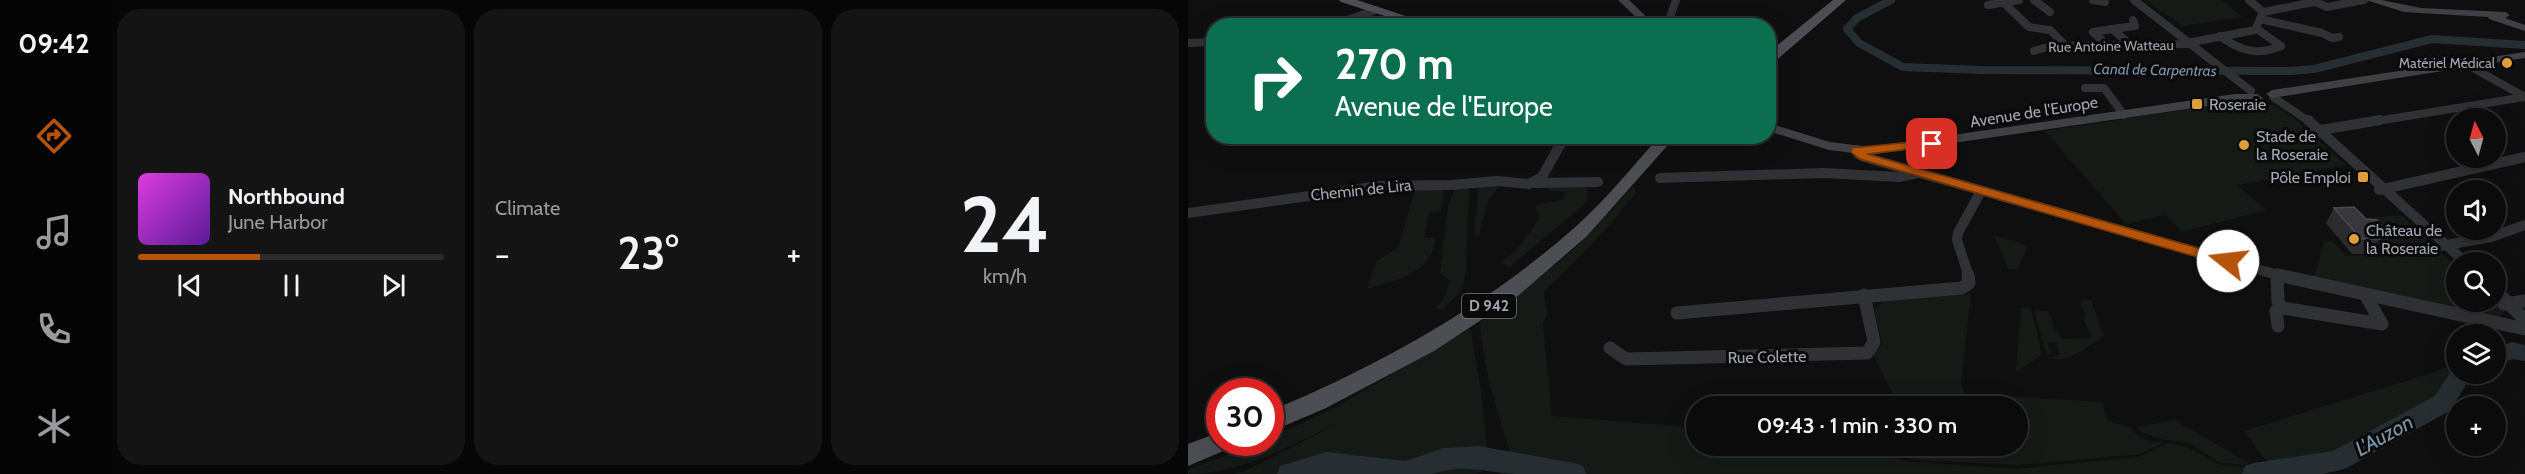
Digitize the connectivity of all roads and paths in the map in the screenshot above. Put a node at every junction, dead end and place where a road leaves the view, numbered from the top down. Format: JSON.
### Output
{"nodes":[{"id":1,"x":1345,"y":0,"type":"edge"},
{"id":2,"x":1623,"y":0,"type":"edge"},
{"id":3,"x":1676,"y":0,"type":"edge"},
{"id":4,"x":1831,"y":0,"type":"edge"},
{"id":5,"x":1840,"y":0,"type":"edge"},
{"id":6,"x":2019,"y":0,"type":"edge"},
{"id":7,"x":2034,"y":0,"type":"edge"},
{"id":8,"x":2093,"y":0,"type":"edge"},
{"id":9,"x":2134,"y":0,"type":"edge"},
{"id":10,"x":2249,"y":0,"type":"edge"},
{"id":11,"x":2364,"y":0,"type":"edge"},
{"id":12,"x":2371,"y":0,"type":"edge"},
{"id":13,"x":2313,"y":1,"type":"edge"},
{"id":14,"x":2105,"y":2,"type":"dead end"},
{"id":15,"x":2004,"y":3,"type":"junction"},
{"id":16,"x":1988,"y":5,"type":"dead end"},
{"id":17,"x":1376,"y":9,"type":"junction"},
{"id":18,"x":2489,"y":10,"type":"junction"},
{"id":19,"x":2050,"y":12,"type":"dead end"},
{"id":20,"x":2261,"y":16,"type":"junction"},
{"id":21,"x":1352,"y":18,"type":"edge"},
{"id":22,"x":1405,"y":18,"type":"edge"},
{"id":23,"x":1642,"y":18,"type":"edge"},
{"id":24,"x":1670,"y":18,"type":"edge"},
{"id":25,"x":2133,"y":20,"type":"dead end"},
{"id":26,"x":2525,"y":28,"type":"edge"},
{"id":27,"x":2112,"y":29,"type":"junction"},
{"id":28,"x":2257,"y":29,"type":"junction"},
{"id":29,"x":2311,"y":30,"type":"dead end"},
{"id":30,"x":2220,"y":36,"type":"junction"},
{"id":31,"x":1206,"y":42,"type":"edge"},
{"id":32,"x":1188,"y":43,"type":"edge"},
{"id":33,"x":2188,"y":44,"type":"junction"},
{"id":34,"x":1776,"y":45,"type":"edge"},
{"id":35,"x":2065,"y":45,"type":"junction"},
{"id":36,"x":2107,"y":45,"type":"junction"},
{"id":37,"x":2131,"y":45,"type":"junction"},
{"id":38,"x":2034,"y":51,"type":"dead end"},
{"id":39,"x":1776,"y":53,"type":"edge"},
{"id":40,"x":2525,"y":55,"type":"edge"},
{"id":41,"x":2466,"y":64,"type":"junction"},
{"id":42,"x":2085,"y":88,"type":"dead end"},
{"id":43,"x":2264,"y":94,"type":"junction"},
{"id":44,"x":2525,"y":97,"type":"edge"},
{"id":45,"x":2124,"y":115,"type":"junction"},
{"id":46,"x":1776,"y":129,"type":"edge"},
{"id":47,"x":2317,"y":131,"type":"junction"},
{"id":48,"x":1561,"y":144,"type":"edge"},
{"id":49,"x":1646,"y":144,"type":"edge"},
{"id":50,"x":1662,"y":144,"type":"edge"},
{"id":51,"x":1857,"y":150,"type":"junction"},
{"id":52,"x":2525,"y":157,"type":"edge"},
{"id":53,"x":1918,"y":173,"type":"junction"},
{"id":54,"x":1660,"y":178,"type":"dead end"},
{"id":55,"x":1598,"y":182,"type":"dead end"},
{"id":56,"x":1535,"y":183,"type":"junction"},
{"id":57,"x":2381,"y":190,"type":"junction"},
{"id":58,"x":1981,"y":191,"type":"junction"},
{"id":59,"x":1188,"y":213,"type":"edge"},
{"id":60,"x":2525,"y":225,"type":"edge"},
{"id":61,"x":2442,"y":246,"type":"junction"},
{"id":62,"x":2448,"y":252,"type":"edge"},
{"id":63,"x":2450,"y":252,"type":"edge"},
{"id":64,"x":2277,"y":275,"type":"junction"},
{"id":65,"x":1864,"y":295,"type":"junction"},
{"id":66,"x":2366,"y":296,"type":"junction"},
{"id":67,"x":2506,"y":302,"type":"edge"},
{"id":68,"x":2525,"y":302,"type":"edge"},
{"id":69,"x":2506,"y":305,"type":"edge"},
{"id":70,"x":2282,"y":308,"type":"junction"},
{"id":71,"x":1677,"y":313,"type":"dead end"},
{"id":72,"x":2525,"y":321,"type":"edge"},
{"id":73,"x":2278,"y":326,"type":"dead end"},
{"id":74,"x":2525,"y":328,"type":"edge"},
{"id":75,"x":1610,"y":348,"type":"dead end"},
{"id":76,"x":1284,"y":405,"type":"edge"},
{"id":77,"x":1284,"y":416,"type":"edge"},
{"id":78,"x":1206,"y":436,"type":"edge"},
{"id":79,"x":1188,"y":442,"type":"edge"},
{"id":80,"x":1206,"y":447,"type":"edge"},
{"id":81,"x":1188,"y":454,"type":"edge"}],
"edges":[{"from":1,"to":17,"type":"main road"},
{"from":2,"to":23,"type":"main road"},
{"from":3,"to":24,"type":"street"},
{"from":4,"to":34,"type":"main road"},
{"from":5,"to":39,"type":"main road"},
{"from":6,"to":15,"type":"street"},
{"from":7,"to":19,"type":"street"},
{"from":8,"to":14,"type":"street"},
{"from":9,"to":33,"type":"street"},
{"from":10,"to":20,"type":"street"},
{"from":11,"to":13,"type":"street"},
{"from":12,"to":18,"type":"main road"},
{"from":13,"to":20,"type":"street"},
{"from":15,"to":16,"type":"street"},
{"from":15,"to":35,"type":"street"},
{"from":17,"to":21,"type":"street"},
{"from":17,"to":22,"type":"main road"},
{"from":18,"to":26,"type":"main road"},
{"from":18,"to":26,"type":"main road"},
{"from":20,"to":28,"type":"street"},
{"from":20,"to":29,"type":"street"},
{"from":25,"to":27,"type":"street"},
{"from":27,"to":36,"type":"street"},
{"from":27,"to":37,"type":"street"},
{"from":28,"to":30,"type":"street","name":"Rue Antoine Watteau"},
{"from":28,"to":30,"type":"street"},
{"from":30,"to":33,"type":"street","name":"Rue Antoine Watteau"},
{"from":31,"to":32,"type":"street"},
{"from":33,"to":37,"type":"street","name":"Rue Antoine Watteau"},
{"from":33,"to":43,"type":"street"},
{"from":35,"to":36,"type":"street","name":"Rue Antoine Watteau"},
{"from":35,"to":38,"type":"street","name":"Rue Antoine Watteau"},
{"from":36,"to":37,"type":"street","name":"Rue Antoine Watteau"},
{"from":40,"to":41,"type":"main road","name":"Avenue de l'Europe"},
{"from":41,"to":43,"type":"main road","name":"Avenue de l'Europe"},
{"from":41,"to":44,"type":"street"},
{"from":42,"to":45,"type":"street"},
{"from":43,"to":45,"type":"main road","name":"Avenue de l'Europe"},
{"from":43,"to":47,"type":"street"},
{"from":44,"to":47,"type":"street"},
{"from":45,"to":51,"type":"main road","name":"Avenue de l'Europe"},
{"from":46,"to":51,"type":"main road","name":"Avenue de l'Europe"},
{"from":47,"to":57,"type":"street"},
{"from":48,"to":56,"type":"street"},
{"from":49,"to":76,"type":"main road","number":"D 942"},
{"from":50,"to":77,"type":"main road","number":"D 942"},
{"from":51,"to":53,"type":"street"},
{"from":52,"to":57,"type":"street"},
{"from":53,"to":54,"type":"street"},
{"from":53,"to":58,"type":"street"},
{"from":55,"to":56,"type":"street","name":"Chemin de Lira"},
{"from":56,"to":59,"type":"street","name":"Chemin de Lira"},
{"from":57,"to":61,"type":"street"},
{"from":58,"to":64,"type":"street"},
{"from":58,"to":65,"type":"street"},
{"from":60,"to":61,"type":"street"},
{"from":61,"to":62,"type":"street"},
{"from":61,"to":63,"type":"street"},
{"from":64,"to":66,"type":"street"},
{"from":64,"to":70,"type":"street"},
{"from":65,"to":71,"type":"street"},
{"from":65,"to":75,"type":"street","name":"Rue Colette"},
{"from":66,"to":70,"type":"street"},
{"from":66,"to":74,"type":"street"},
{"from":67,"to":68,"type":"street"},
{"from":69,"to":72,"type":"street"},
{"from":70,"to":73,"type":"street"},
{"from":78,"to":79,"type":"main road"},
{"from":80,"to":81,"type":"main road"}]}
